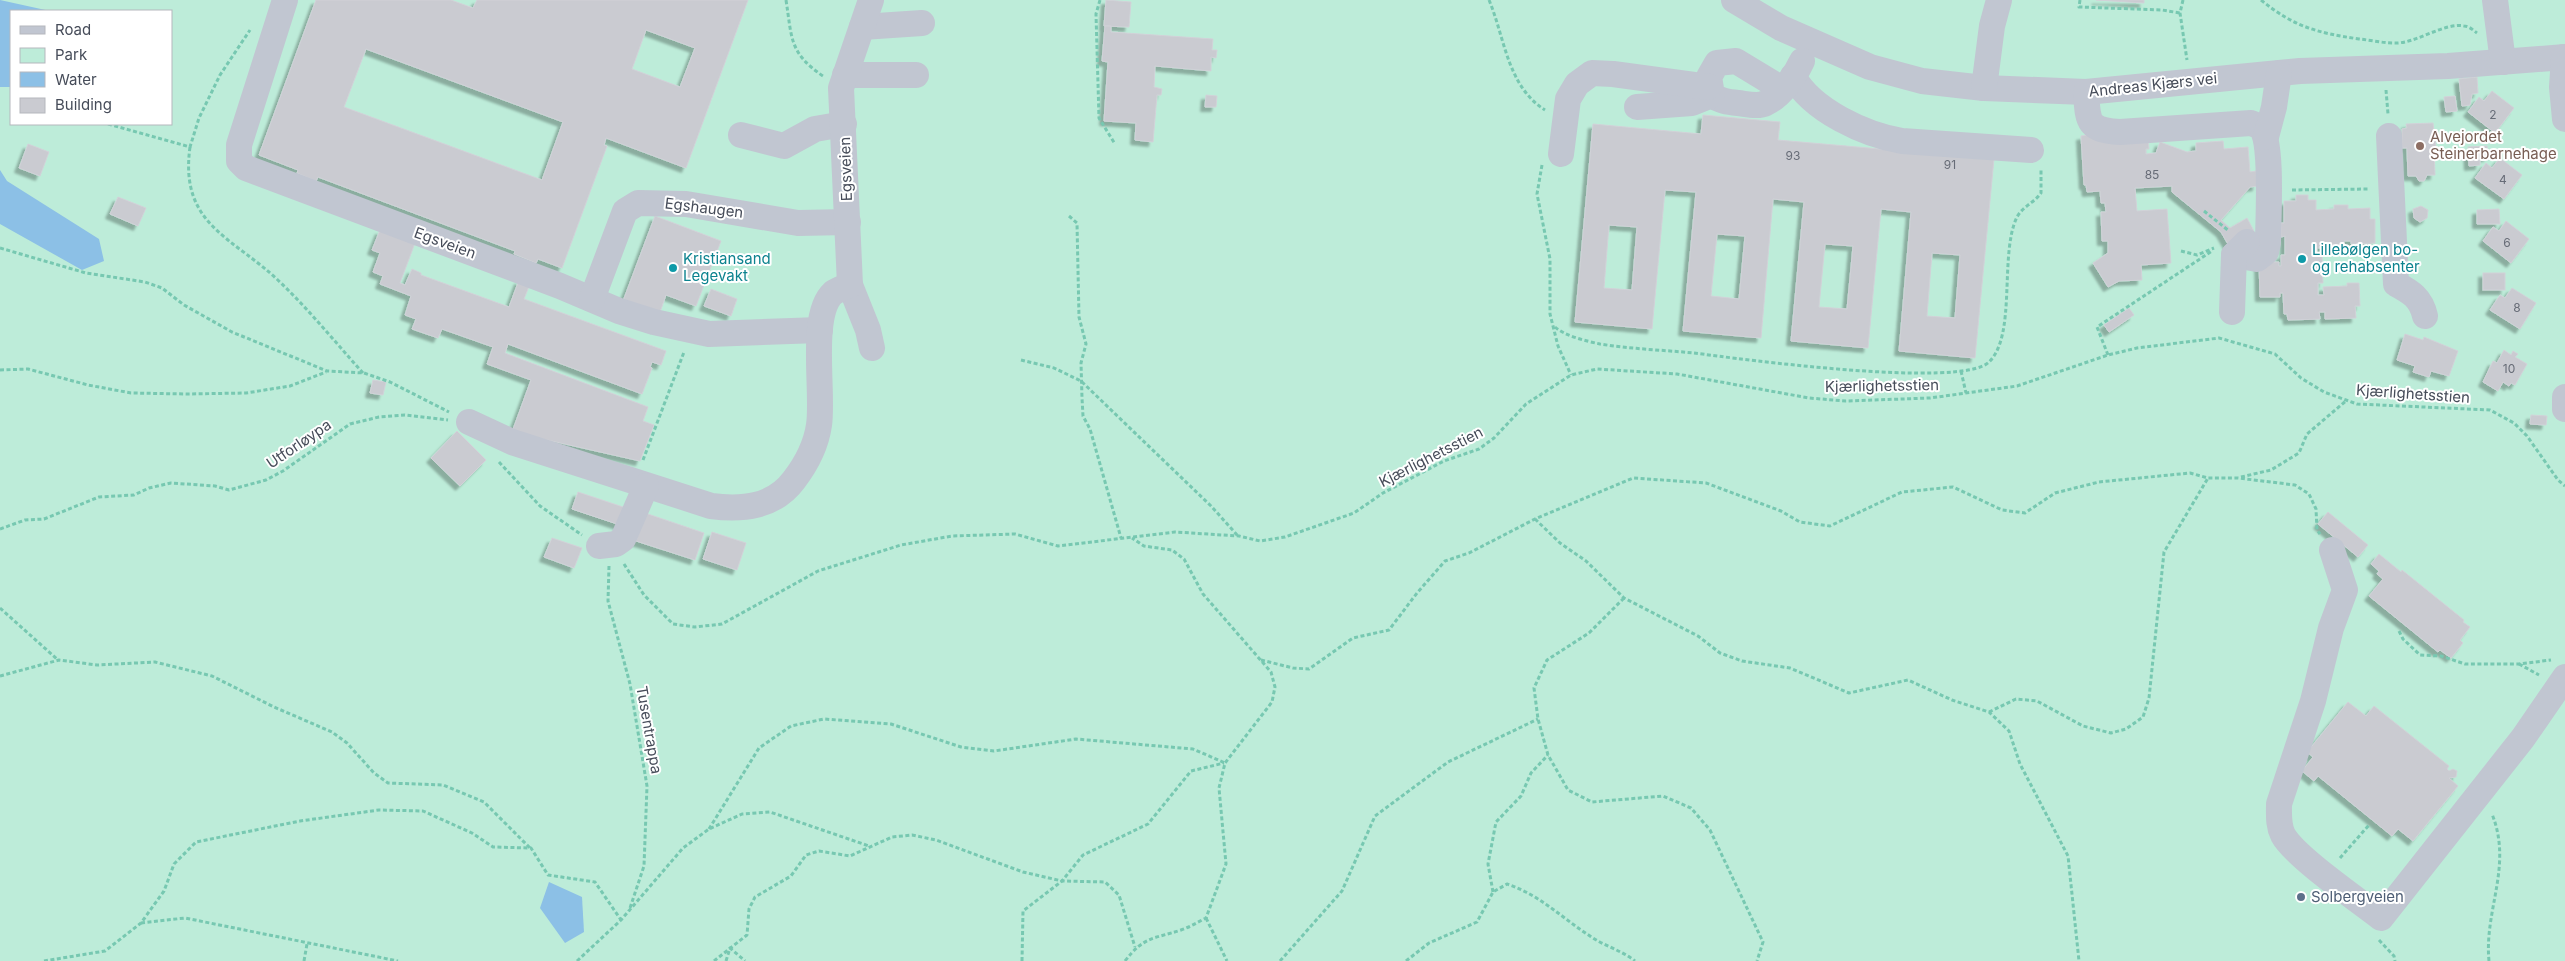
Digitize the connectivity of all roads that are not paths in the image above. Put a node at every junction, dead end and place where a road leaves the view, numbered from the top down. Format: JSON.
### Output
{"nodes":[{"id":1,"x":286,"y":0,"type":"edge"},
{"id":2,"x":870,"y":0,"type":"edge"},
{"id":3,"x":1734,"y":0,"type":"edge"},
{"id":4,"x":1999,"y":0,"type":"edge"},
{"id":5,"x":2496,"y":0,"type":"edge"},
{"id":6,"x":922,"y":23,"type":"dead end"},
{"id":7,"x":862,"y":27,"type":"junction"},
{"id":8,"x":1810,"y":42,"type":"junction"},
{"id":9,"x":2502,"y":55,"type":"junction"},
{"id":10,"x":2564,"y":57,"type":"edge"},
{"id":11,"x":2279,"y":73,"type":"junction"},
{"id":12,"x":916,"y":75,"type":"dead end"},
{"id":13,"x":843,"y":82,"type":"junction"},
{"id":14,"x":1788,"y":83,"type":"junction"},
{"id":15,"x":1984,"y":88,"type":"junction"},
{"id":16,"x":1711,"y":91,"type":"junction"},
{"id":17,"x":2086,"y":92,"type":"junction"},
{"id":18,"x":1637,"y":107,"type":"dead end"},
{"id":19,"x":2565,"y":119,"type":"edge"},
{"id":20,"x":844,"y":124,"type":"junction"},
{"id":21,"x":741,"y":135,"type":"dead end"},
{"id":22,"x":2389,"y":136,"type":"road end"},
{"id":23,"x":2266,"y":137,"type":"junction"},
{"id":24,"x":2031,"y":150,"type":"road end"},
{"id":25,"x":1552,"y":158,"type":"road end"},
{"id":26,"x":848,"y":222,"type":"junction"},
{"id":27,"x":850,"y":285,"type":"junction"},
{"id":28,"x":592,"y":299,"type":"junction"},
{"id":29,"x":2232,"y":312,"type":"dead end"},
{"id":30,"x":2425,"y":316,"type":"dead end"},
{"id":31,"x":820,"y":330,"type":"junction"},
{"id":32,"x":866,"y":350,"type":"dead end"},
{"id":33,"x":2565,"y":397,"type":"edge"},
{"id":34,"x":2565,"y":409,"type":"edge"},
{"id":35,"x":469,"y":422,"type":"road end"},
{"id":36,"x":640,"y":484,"type":"junction"},
{"id":37,"x":604,"y":550,"type":"road end"},
{"id":38,"x":2332,"y":550,"type":"road end"},
{"id":39,"x":2559,"y":668,"type":"edge"}],
"edges":[{"from":1,"to":28,"type":"street","name":"Egsveien"},
{"from":2,"to":7,"type":"street","name":"Egsveien"},
{"from":3,"to":8,"type":"street","name":"Andreas Kjærs vei"},
{"from":4,"to":15,"type":"street"},
{"from":5,"to":9,"type":"street"},
{"from":6,"to":7,"type":"street"},
{"from":7,"to":13,"type":"street","name":"Egsveien"},
{"from":8,"to":14,"type":"street"},
{"from":8,"to":15,"type":"street","name":"Andreas Kjærs vei"},
{"from":9,"to":10,"type":"street","name":"Andreas Kjærs vei"},
{"from":9,"to":11,"type":"street","name":"Andreas Kjærs vei"},
{"from":10,"to":19,"type":"street"},
{"from":11,"to":17,"type":"street","name":"Andreas Kjærs vei"},
{"from":11,"to":23,"type":"street"},
{"from":12,"to":13,"type":"street"},
{"from":13,"to":20,"type":"street","name":"Egsveien"},
{"from":14,"to":16,"type":"street"},
{"from":14,"to":16,"type":"street"},
{"from":14,"to":24,"type":"street"},
{"from":15,"to":17,"type":"street","name":"Andreas Kjærs vei"},
{"from":16,"to":18,"type":"street"},
{"from":16,"to":25,"type":"street"},
{"from":17,"to":23,"type":"street"},
{"from":20,"to":21,"type":"street"},
{"from":20,"to":26,"type":"street","name":"Egsveien"},
{"from":22,"to":30,"type":"street"},
{"from":23,"to":29,"type":"street"},
{"from":26,"to":27,"type":"street","name":"Egsveien"},
{"from":26,"to":28,"type":"street","name":"Egshaugen"},
{"from":27,"to":31,"type":"street"},
{"from":27,"to":32,"type":"street","name":"Egsveien"},
{"from":28,"to":31,"type":"street","name":"Egsveien"},
{"from":31,"to":36,"type":"street"},
{"from":33,"to":34,"type":"street"},
{"from":35,"to":36,"type":"street"},
{"from":36,"to":37,"type":"street"},
{"from":38,"to":39,"type":"street"}]}
